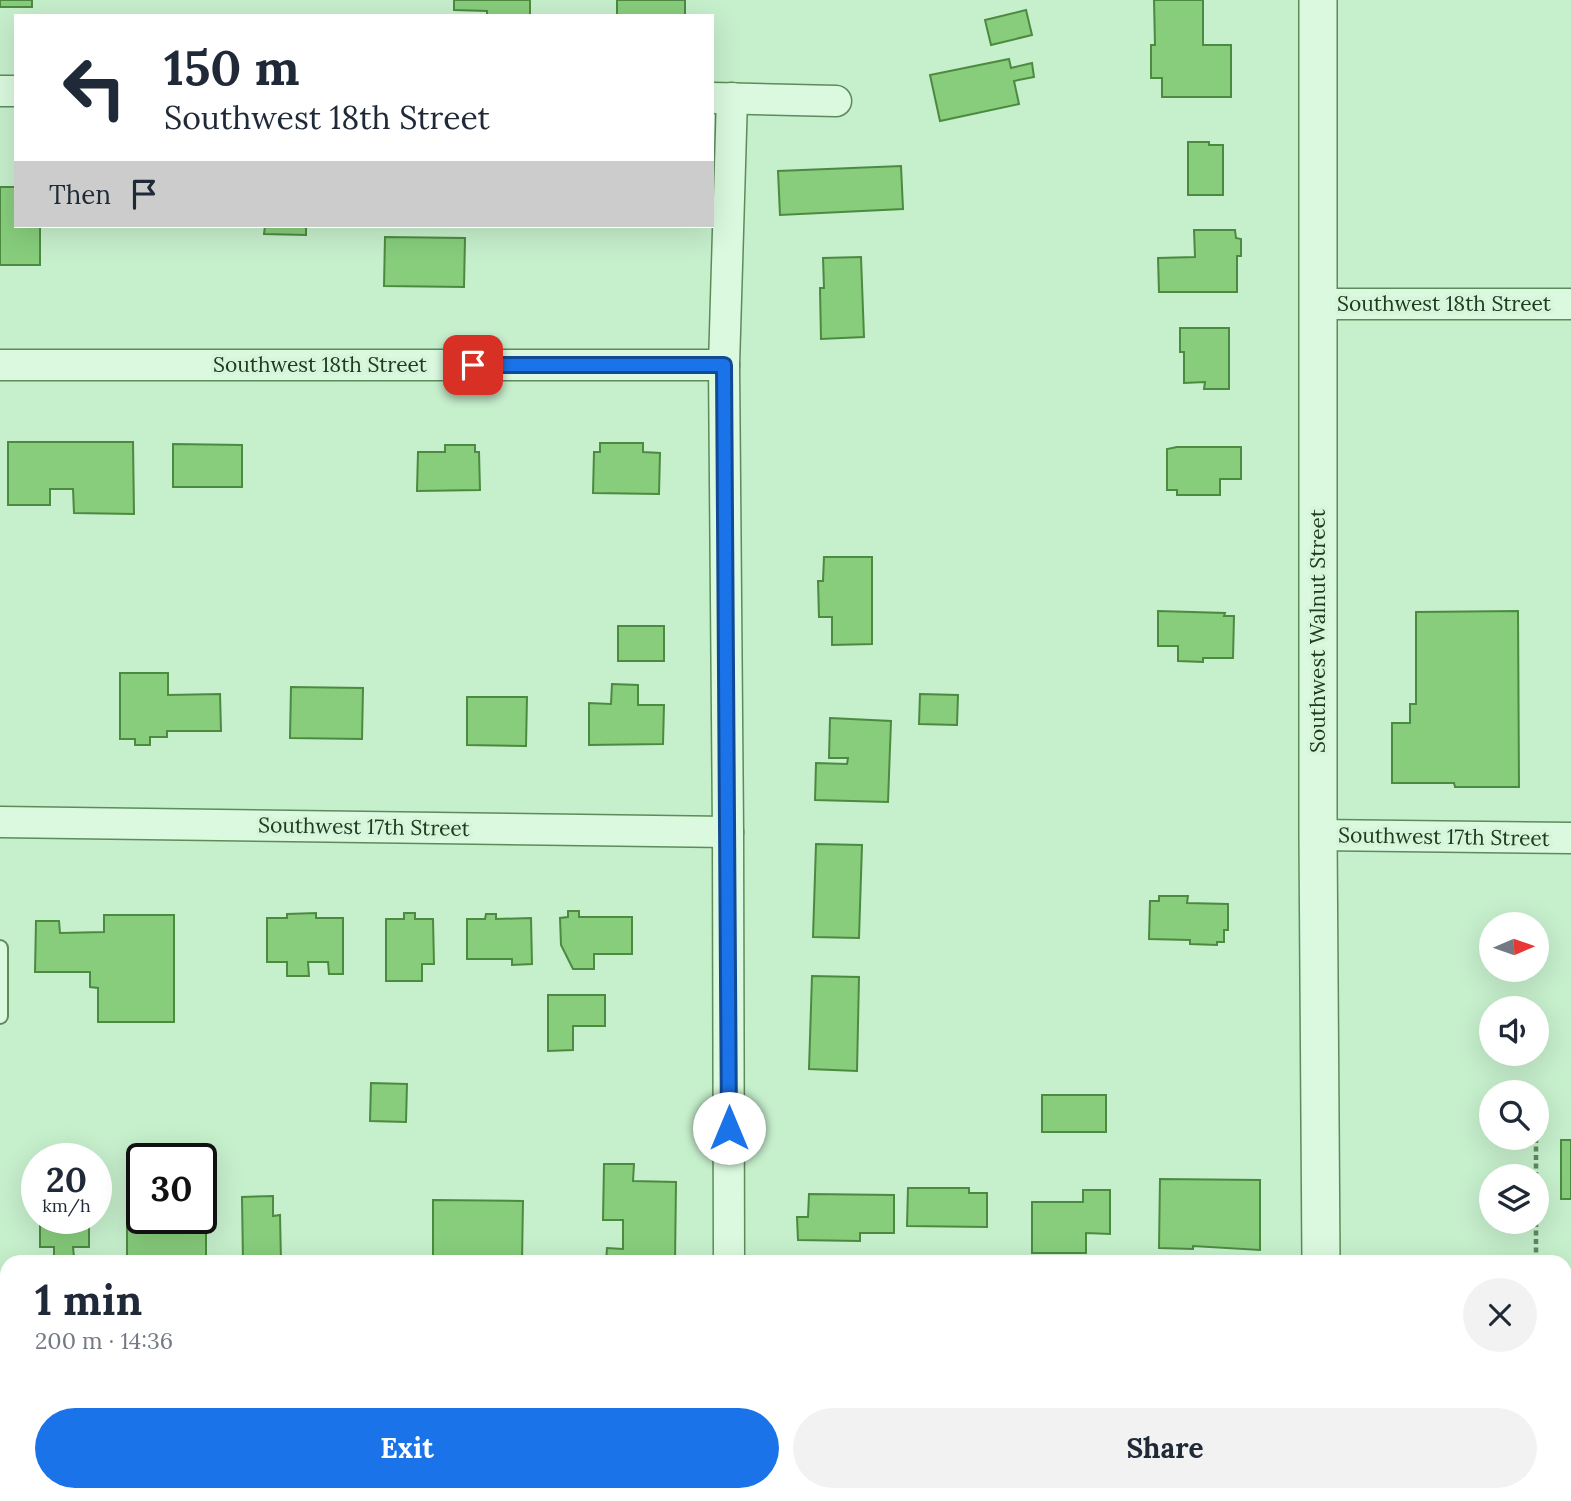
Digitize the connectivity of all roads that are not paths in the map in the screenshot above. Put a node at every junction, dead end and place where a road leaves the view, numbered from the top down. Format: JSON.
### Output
{"nodes":[{"id":1,"x":1318,"y":0,"type":"edge"},
{"id":2,"x":722,"y":98,"type":"edge"},
{"id":3,"x":836,"y":100,"type":"dead end"},
{"id":4,"x":1317,"y":304,"type":"junction"},
{"id":5,"x":1571,"y":304,"type":"edge"},
{"id":6,"x":0,"y":365,"type":"edge"},
{"id":7,"x":724,"y":365,"type":"junction"},
{"id":8,"x":0,"y":822,"type":"edge"},
{"id":9,"x":728,"y":832,"type":"junction"},
{"id":10,"x":1318,"y":835,"type":"junction"},
{"id":11,"x":1571,"y":838,"type":"edge"},
{"id":12,"x":0,"y":948,"type":"edge"},
{"id":13,"x":0,"y":1016,"type":"edge"},
{"id":14,"x":729,"y":1255,"type":"edge"},
{"id":15,"x":1321,"y":1255,"type":"edge"}],
"edges":[{"from":1,"to":4,"type":"street","name":"Southwest Walnut Street"},
{"from":2,"to":3,"type":"street"},
{"from":2,"to":7,"type":"street"},
{"from":4,"to":5,"type":"street","name":"Southwest 18th Street"},
{"from":4,"to":10,"type":"street","name":"Southwest Walnut Street"},
{"from":6,"to":7,"type":"street","name":"Southwest 18th Street"},
{"from":7,"to":9,"type":"street"},
{"from":8,"to":9,"type":"street","name":"Southwest 17th Street"},
{"from":9,"to":14,"type":"street"},
{"from":10,"to":11,"type":"street","name":"Southwest 17th Street"},
{"from":10,"to":15,"type":"street","name":"Southwest Walnut Street"},
{"from":12,"to":13,"type":"lane"}]}
